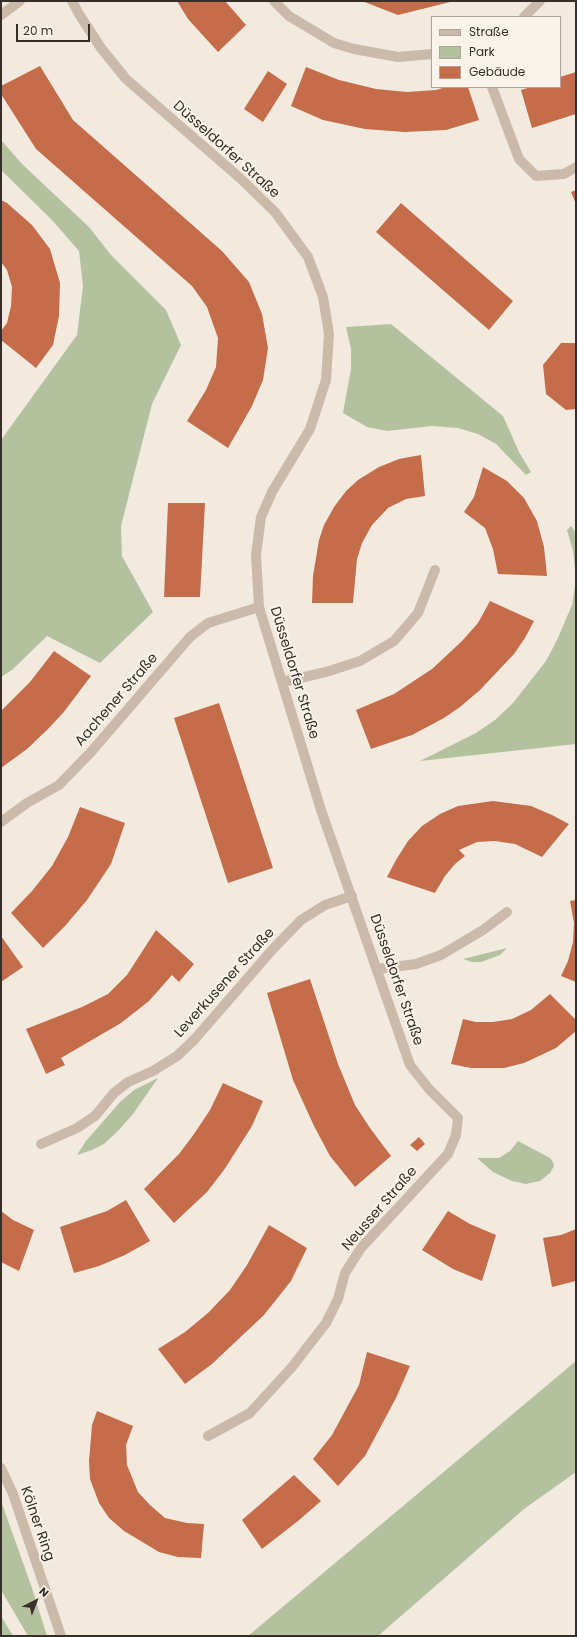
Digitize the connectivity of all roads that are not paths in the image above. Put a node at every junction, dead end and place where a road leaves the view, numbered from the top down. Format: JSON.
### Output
{"nodes":[{"id":1,"x":20,"y":1,"type":"edge"},
{"id":2,"x":72,"y":1,"type":"edge"},
{"id":3,"x":274,"y":1,"type":"edge"},
{"id":4,"x":540,"y":1,"type":"edge"},
{"id":5,"x":1,"y":15,"type":"edge"},
{"id":6,"x":525,"y":16,"type":"edge"},
{"id":7,"x":431,"y":54,"type":"edge"},
{"id":8,"x":492,"y":88,"type":"edge"},
{"id":9,"x":576,"y":167,"type":"edge"},
{"id":10,"x":435,"y":570,"type":"dead end"},
{"id":11,"x":259,"y":607,"type":"junction"},
{"id":12,"x":282,"y":682,"type":"junction"},
{"id":13,"x":1,"y":822,"type":"edge"},
{"id":14,"x":352,"y":896,"type":"junction"},
{"id":15,"x":507,"y":912,"type":"dead end"},
{"id":16,"x":377,"y":969,"type":"junction"},
{"id":17,"x":458,"y":1118,"type":"joint"},
{"id":18,"x":41,"y":1144,"type":"dead end"},
{"id":19,"x":208,"y":1436,"type":"dead end"},
{"id":20,"x":1,"y":1468,"type":"edge"},
{"id":21,"x":61,"y":1636,"type":"edge"}],
"edges":[{"from":1,"to":5,"type":"street"},
{"from":2,"to":11,"type":"street","name":"Düsseldorfer Straße"},
{"from":3,"to":7,"type":"street"},
{"from":4,"to":6,"type":"street"},
{"from":8,"to":9,"type":"street"},
{"from":10,"to":12,"type":"street"},
{"from":11,"to":12,"type":"street","name":"Düsseldorfer Straße"},
{"from":11,"to":13,"type":"street","name":"Aachener Straße"},
{"from":12,"to":14,"type":"street","name":"Düsseldorfer Straße"},
{"from":14,"to":16,"type":"street","name":"Düsseldorfer Straße"},
{"from":14,"to":18,"type":"street","name":"Leverkusener Straße"},
{"from":15,"to":16,"type":"street"},
{"from":16,"to":17,"type":"street","name":"Düsseldorfer Straße"},
{"from":17,"to":19,"type":"street","name":"Neusser Straße"},
{"from":20,"to":21,"type":"street","name":"Kölner Ring"}]}
